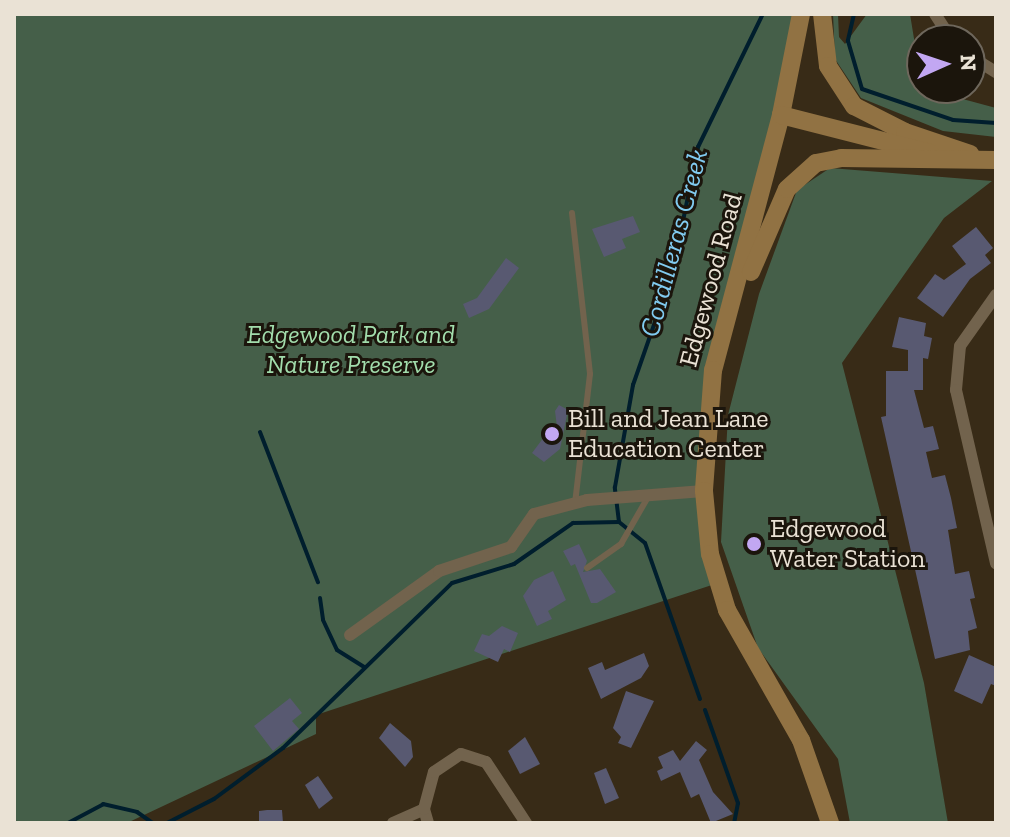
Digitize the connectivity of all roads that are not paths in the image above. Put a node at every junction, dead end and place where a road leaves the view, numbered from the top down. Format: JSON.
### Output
{"nodes":[{"id":1,"x":801,"y":14,"type":"edge"},
{"id":2,"x":822,"y":14,"type":"edge"},
{"id":3,"x":781,"y":115,"type":"junction"},
{"id":4,"x":996,"y":160,"type":"edge"},
{"id":5,"x":572,"y":213,"type":"dead end"},
{"id":6,"x":996,"y":295,"type":"edge"},
{"id":7,"x":707,"y":408,"type":"junction"},
{"id":8,"x":704,"y":491,"type":"junction"},
{"id":9,"x":644,"y":496,"type":"junction"},
{"id":10,"x":581,"y":502,"type":"junction"},
{"id":11,"x":996,"y":563,"type":"edge"},
{"id":12,"x":587,"y":568,"type":"dead end"},
{"id":13,"x":350,"y":635,"type":"dead end"},
{"id":14,"x":424,"y":809,"type":"junction"},
{"id":15,"x":393,"y":823,"type":"edge"},
{"id":16,"x":428,"y":823,"type":"edge"},
{"id":17,"x":526,"y":823,"type":"edge"},
{"id":18,"x":830,"y":823,"type":"edge"}],
"edges":[{"from":1,"to":3,"type":"main road","name":"Edgewood Road"},
{"from":2,"to":4,"type":"main road"},
{"from":3,"to":4,"type":"main road"},
{"from":3,"to":7,"type":"main road","name":"Edgewood Road"},
{"from":4,"to":7,"type":"main road"},
{"from":5,"to":10,"type":"lane"},
{"from":6,"to":11,"type":"street"},
{"from":7,"to":8,"type":"main road","name":"Edgewood Road"},
{"from":8,"to":9,"type":"street"},
{"from":8,"to":18,"type":"main road","name":"Edgewood Road"},
{"from":9,"to":10,"type":"street"},
{"from":9,"to":12,"type":"lane"},
{"from":10,"to":13,"type":"street"},
{"from":14,"to":15,"type":"street"},
{"from":14,"to":16,"type":"street"},
{"from":14,"to":17,"type":"street"}]}
